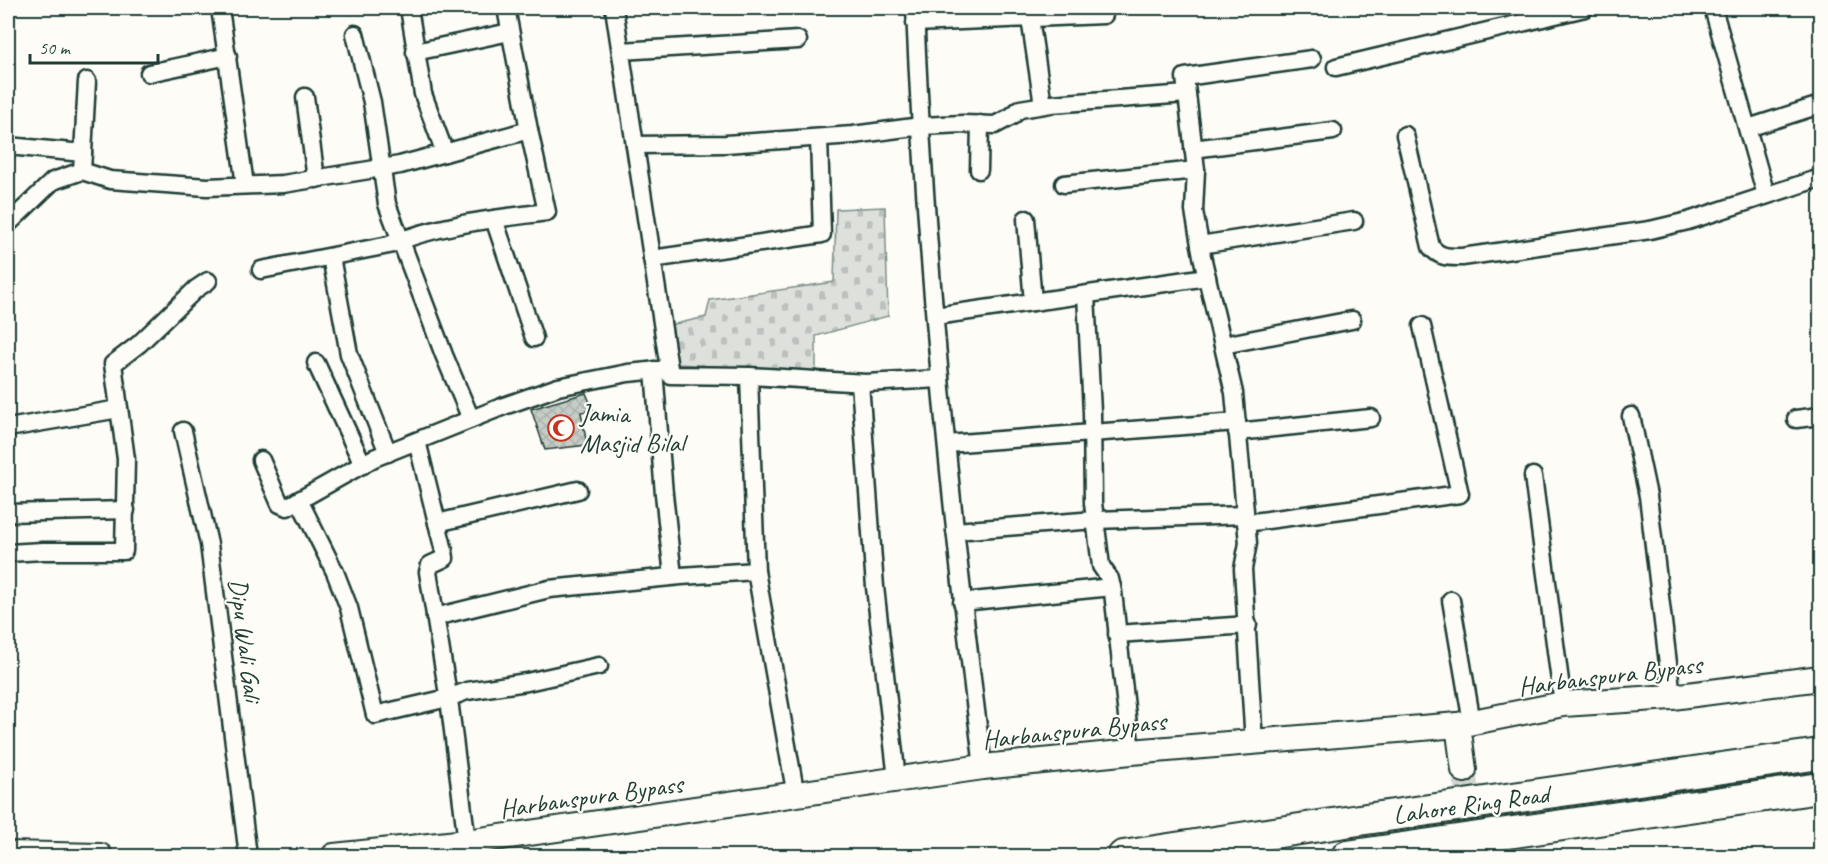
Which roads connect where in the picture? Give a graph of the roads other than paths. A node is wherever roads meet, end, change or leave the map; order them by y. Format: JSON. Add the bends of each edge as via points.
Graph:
{"nodes":[{"id":1,"x":220,"y":8,"type":"edge"},
{"id":2,"x":409,"y":8,"type":"edge"},
{"id":3,"x":506,"y":8,"type":"edge"},
{"id":4,"x":614,"y":8,"type":"edge"},
{"id":5,"x":1103,"y":8,"type":"edge"},
{"id":6,"x":1585,"y":8,"type":"edge"},
{"id":7,"x":1713,"y":8,"type":"edge"},
{"id":8,"x":915,"y":15,"type":"edge"},
{"id":9,"x":1019,"y":15,"type":"edge"},
{"id":10,"x":510,"y":33,"type":"junction"},
{"id":11,"x":355,"y":34,"type":"dead end"},
{"id":12,"x":798,"y":40,"type":"dead end"},
{"id":13,"x":621,"y":51,"type":"junction"},
{"id":14,"x":415,"y":52,"type":"junction"},
{"id":15,"x":228,"y":56,"type":"junction"},
{"id":16,"x":1312,"y":59,"type":"dead end"},
{"id":17,"x":1336,"y":68,"type":"dead end"},
{"id":18,"x":149,"y":73,"type":"dead end"},
{"id":19,"x":87,"y":81,"type":"dead end"},
{"id":20,"x":1187,"y":94,"type":"junction"},
{"id":21,"x":305,"y":97,"type":"dead end"},
{"id":22,"x":1043,"y":105,"type":"junction"},
{"id":23,"x":1821,"y":105,"type":"edge"},
{"id":24,"x":980,"y":124,"type":"junction"},
{"id":25,"x":921,"y":126,"type":"junction"},
{"id":26,"x":1748,"y":128,"type":"junction"},
{"id":27,"x":529,"y":130,"type":"junction"},
{"id":28,"x":1333,"y":131,"type":"dead end"},
{"id":29,"x":1405,"y":135,"type":"dead end"},
{"id":30,"x":819,"y":138,"type":"junction"},
{"id":31,"x":8,"y":146,"type":"edge"},
{"id":32,"x":635,"y":146,"type":"junction"},
{"id":33,"x":1193,"y":149,"type":"junction"},
{"id":34,"x":83,"y":153,"type":"junction"},
{"id":35,"x":446,"y":153,"type":"junction"},
{"id":36,"x":382,"y":168,"type":"junction"},
{"id":37,"x":979,"y":170,"type":"dead end"},
{"id":38,"x":1196,"y":170,"type":"junction"},
{"id":39,"x":82,"y":171,"type":"junction"},
{"id":40,"x":1821,"y":178,"type":"edge"},
{"id":41,"x":316,"y":179,"type":"junction"},
{"id":42,"x":1064,"y":184,"type":"dead end"},
{"id":43,"x":245,"y":185,"type":"junction"},
{"id":44,"x":1766,"y":195,"type":"junction"},
{"id":45,"x":494,"y":219,"type":"junction"},
{"id":46,"x":1026,"y":219,"type":"dead end"},
{"id":47,"x":1354,"y":221,"type":"dead end"},
{"id":48,"x":8,"y":224,"type":"edge"},
{"id":49,"x":401,"y":240,"type":"junction"},
{"id":50,"x":1200,"y":245,"type":"junction"},
{"id":51,"x":331,"y":257,"type":"junction"},
{"id":52,"x":652,"y":259,"type":"junction"},
{"id":53,"x":261,"y":270,"type":"dead end"},
{"id":54,"x":1207,"y":277,"type":"junction"},
{"id":55,"x":208,"y":281,"type":"dead end"},
{"id":56,"x":1086,"y":295,"type":"junction"},
{"id":57,"x":1033,"y":302,"type":"junction"},
{"id":58,"x":935,"y":316,"type":"junction"},
{"id":59,"x":1352,"y":320,"type":"dead end"},
{"id":60,"x":1422,"y":326,"type":"dead end"},
{"id":61,"x":534,"y":338,"type":"dead end"},
{"id":62,"x":1223,"y":345,"type":"junction"},
{"id":63,"x":316,"y":363,"type":"dead end"},
{"id":64,"x":661,"y":369,"type":"junction"},
{"id":65,"x":749,"y":376,"type":"junction"},
{"id":66,"x":940,"y":379,"type":"junction"},
{"id":67,"x":860,"y":383,"type":"junction"},
{"id":68,"x":119,"y":409,"type":"junction"},
{"id":69,"x":1631,"y":416,"type":"dead end"},
{"id":70,"x":1821,"y":416,"type":"edge"},
{"id":71,"x":1371,"y":418,"type":"dead end"},
{"id":72,"x":471,"y":419,"type":"junction"},
{"id":73,"x":1796,"y":419,"type":"dead end"},
{"id":74,"x":1237,"y":427,"type":"junction"},
{"id":75,"x":8,"y":428,"type":"edge"},
{"id":76,"x":183,"y":431,"type":"dead end"},
{"id":77,"x":1092,"y":433,"type":"junction"},
{"id":78,"x":417,"y":441,"type":"junction"},
{"id":79,"x":947,"y":444,"type":"junction"},
{"id":80,"x":388,"y":453,"type":"junction"},
{"id":81,"x":261,"y":460,"type":"dead end"},
{"id":82,"x":363,"y":465,"type":"junction"},
{"id":83,"x":1533,"y":476,"type":"dead end"},
{"id":84,"x":578,"y":490,"type":"dead end"},
{"id":85,"x":299,"y":500,"type":"junction"},
{"id":86,"x":126,"y":510,"type":"junction"},
{"id":87,"x":8,"y":513,"type":"edge"},
{"id":88,"x":1246,"y":519,"type":"junction"},
{"id":89,"x":1095,"y":520,"type":"junction"},
{"id":90,"x":437,"y":523,"type":"junction"},
{"id":91,"x":955,"y":531,"type":"junction"},
{"id":92,"x":8,"y":553,"type":"edge"},
{"id":93,"x":756,"y":571,"type":"junction"},
{"id":94,"x":673,"y":576,"type":"junction"},
{"id":95,"x":1112,"y":587,"type":"junction"},
{"id":96,"x":1451,"y":600,"type":"dead end"},
{"id":97,"x":962,"y":602,"type":"junction"},
{"id":98,"x":435,"y":616,"type":"junction"},
{"id":99,"x":1248,"y":626,"type":"junction"},
{"id":100,"x":1117,"y":634,"type":"junction"},
{"id":101,"x":599,"y":666,"type":"dead end"},
{"id":102,"x":1821,"y":678,"type":"edge"},
{"id":103,"x":1672,"y":697,"type":"junction"},
{"id":104,"x":448,"y":698,"type":"junction"},
{"id":105,"x":1563,"y":704,"type":"junction"},
{"id":106,"x":1465,"y":724,"type":"junction"},
{"id":107,"x":1254,"y":743,"type":"junction"},
{"id":108,"x":1131,"y":752,"type":"junction"},
{"id":109,"x":1821,"y":754,"type":"edge"},
{"id":110,"x":983,"y":767,"type":"junction"},
{"id":111,"x":1464,"y":770,"type":"tunnel mouth"},
{"id":112,"x":897,"y":779,"type":"junction"},
{"id":113,"x":1821,"y":788,"type":"edge"},
{"id":114,"x":796,"y":796,"type":"junction"},
{"id":115,"x":467,"y":842,"type":"junction"},
{"id":116,"x":8,"y":854,"type":"edge"},
{"id":117,"x":100,"y":856,"type":"edge"},
{"id":118,"x":248,"y":856,"type":"edge"},
{"id":119,"x":334,"y":856,"type":"edge"},
{"id":120,"x":1123,"y":856,"type":"edge"},
{"id":121,"x":1347,"y":856,"type":"edge"}],
"edges":[{"from":1,"to":15,"type":"street"},
{"from":2,"to":14,"type":"street"},
{"from":3,"to":10,"type":"street"},
{"from":4,"to":13,"type":"street"},
{"from":5,"to":9,"type":"street","via":[[1104,15]]},
{"from":6,"to":17,"type":"street"},
{"from":7,"to":26,"type":"street"},
{"from":8,"to":9,"type":"street"},
{"from":8,"to":25,"type":"street"},
{"from":9,"to":22,"type":"street"},
{"from":10,"to":14,"type":"street"},
{"from":10,"to":27,"type":"street"},
{"from":11,"to":36,"type":"street","via":[[372,102]]},
{"from":12,"to":13,"type":"street"},
{"from":13,"to":32,"type":"street"},
{"from":14,"to":35,"type":"street","via":[[423,94]]},
{"from":15,"to":18,"type":"street"},
{"from":15,"to":43,"type":"street"},
{"from":16,"to":20,"type":"street","via":[[1185,77]]},
{"from":19,"to":34,"type":"street"},
{"from":20,"to":22,"type":"street"},
{"from":20,"to":33,"type":"street"},
{"from":21,"to":41,"type":"street"},
{"from":22,"to":24,"type":"street","via":[[1020,109],[995,125]]},
{"from":23,"to":26,"type":"street"},
{"from":24,"to":25,"type":"street"},
{"from":24,"to":37,"type":"street"},
{"from":25,"to":30,"type":"street"},
{"from":25,"to":58,"type":"street"},
{"from":26,"to":44,"type":"street"},
{"from":27,"to":35,"type":"street"},
{"from":27,"to":45,"type":"street","via":[[547,212]]},
{"from":28,"to":33,"type":"street"},
{"from":29,"to":44,"type":"street","via":[[1431,247],[1447,257],[1650,230]]},
{"from":30,"to":32,"type":"street"},
{"from":30,"to":52,"type":"street","via":[[822,234]]},
{"from":31,"to":34,"type":"street"},
{"from":32,"to":52,"type":"street"},
{"from":33,"to":38,"type":"street"},
{"from":34,"to":39,"type":"street"},
{"from":35,"to":36,"type":"street"},
{"from":36,"to":41,"type":"street"},
{"from":36,"to":49,"type":"street","via":[[387,204]]},
{"from":38,"to":42,"type":"street"},
{"from":38,"to":50,"type":"street","via":[[1194,211]]},
{"from":39,"to":43,"type":"street","via":[[110,180],[207,187]]},
{"from":39,"to":48,"type":"street","via":[[53,181]]},
{"from":40,"to":44,"type":"street"},
{"from":41,"to":43,"type":"street"},
{"from":45,"to":49,"type":"street"},
{"from":45,"to":61,"type":"street"},
{"from":46,"to":57,"type":"street"},
{"from":47,"to":50,"type":"street"},
{"from":49,"to":51,"type":"street"},
{"from":49,"to":72,"type":"street"},
{"from":50,"to":54,"type":"street"},
{"from":51,"to":53,"type":"street"},
{"from":51,"to":80,"type":"street","via":[[349,354]]},
{"from":52,"to":64,"type":"street"},
{"from":54,"to":56,"type":"street"},
{"from":54,"to":62,"type":"street"},
{"from":55,"to":68,"type":"street","via":[[113,364]]},
{"from":56,"to":57,"type":"street"},
{"from":56,"to":77,"type":"street"},
{"from":57,"to":58,"type":"street"},
{"from":58,"to":66,"type":"street"},
{"from":59,"to":62,"type":"street"},
{"from":60,"to":88,"type":"street","via":[[1460,494]]},
{"from":62,"to":74,"type":"street"},
{"from":63,"to":82,"type":"street"},
{"from":64,"to":65,"type":"street","via":[[670,375]]},
{"from":64,"to":72,"type":"street","via":[[558,387]]},
{"from":64,"to":94,"type":"street","via":[[664,494]]},
{"from":65,"to":67,"type":"street"},
{"from":65,"to":93,"type":"street"},
{"from":66,"to":67,"type":"street"},
{"from":66,"to":79,"type":"street"},
{"from":67,"to":112,"type":"street","via":[[875,587]]},
{"from":68,"to":75,"type":"street"},
{"from":68,"to":86,"type":"street","via":[[126,459]]},
{"from":69,"to":103,"type":"street","via":[[1648,496]]},
{"from":70,"to":73,"type":"street"},
{"from":71,"to":74,"type":"street"},
{"from":72,"to":78,"type":"street"},
{"from":74,"to":77,"type":"street"},
{"from":74,"to":88,"type":"street"},
{"from":76,"to":118,"type":"street","name":"Dipu Wali Gali","via":[[208,544]]},
{"from":77,"to":79,"type":"street"},
{"from":77,"to":89,"type":"street"},
{"from":78,"to":80,"type":"street"},
{"from":78,"to":90,"type":"street"},
{"from":79,"to":91,"type":"street"},
{"from":80,"to":82,"type":"street"},
{"from":81,"to":85,"type":"street","via":[[280,504],[287,507]]},
{"from":82,"to":85,"type":"street"},
{"from":83,"to":105,"type":"street"},
{"from":84,"to":90,"type":"street"},
{"from":85,"to":104,"type":"street","via":[[349,608],[375,715]]},
{"from":86,"to":87,"type":"street"},
{"from":86,"to":92,"type":"street","via":[[124,551]]},
{"from":88,"to":89,"type":"street"},
{"from":88,"to":99,"type":"street","via":[[1248,543],[1243,569]]},
{"from":89,"to":91,"type":"street"},
{"from":89,"to":95,"type":"street","via":[[1101,566]]},
{"from":90,"to":98,"type":"street","via":[[444,558],[430,565],[428,572]]},
{"from":91,"to":97,"type":"street"},
{"from":93,"to":94,"type":"street"},
{"from":93,"to":114,"type":"street"},
{"from":94,"to":98,"type":"street","via":[[549,589]]},
{"from":95,"to":97,"type":"street"},
{"from":95,"to":100,"type":"street"},
{"from":96,"to":106,"type":"street"},
{"from":97,"to":110,"type":"street"},
{"from":98,"to":104,"type":"street"},
{"from":99,"to":100,"type":"street"},
{"from":99,"to":107,"type":"street"},
{"from":100,"to":108,"type":"street"},
{"from":101,"to":104,"type":"street"},
{"from":102,"to":103,"type":"street","name":"Harbanspura Bypass"},
{"from":103,"to":105,"type":"street","name":"Harbanspura Bypass"},
{"from":104,"to":115,"type":"street"},
{"from":105,"to":106,"type":"street","name":"Harbanspura Bypass"},
{"from":106,"to":107,"type":"street","name":"Harbanspura Bypass"},
{"from":106,"to":111,"type":"street"},
{"from":107,"to":108,"type":"street","name":"Harbanspura Bypass"},
{"from":108,"to":110,"type":"street","name":"Harbanspura Bypass"},
{"from":109,"to":120,"type":"highway","name":"Lahore Ring Road"},
{"from":110,"to":112,"type":"street","name":"Harbanspura Bypass"},
{"from":112,"to":114,"type":"street","name":"Harbanspura Bypass"},
{"from":113,"to":121,"type":"highway","name":"Lahore Ring Road"},
{"from":114,"to":115,"type":"street","name":"Harbanspura Bypass"},
{"from":115,"to":119,"type":"street","name":"Harbanspura Bypass"},
{"from":116,"to":117,"type":"street"}]}
